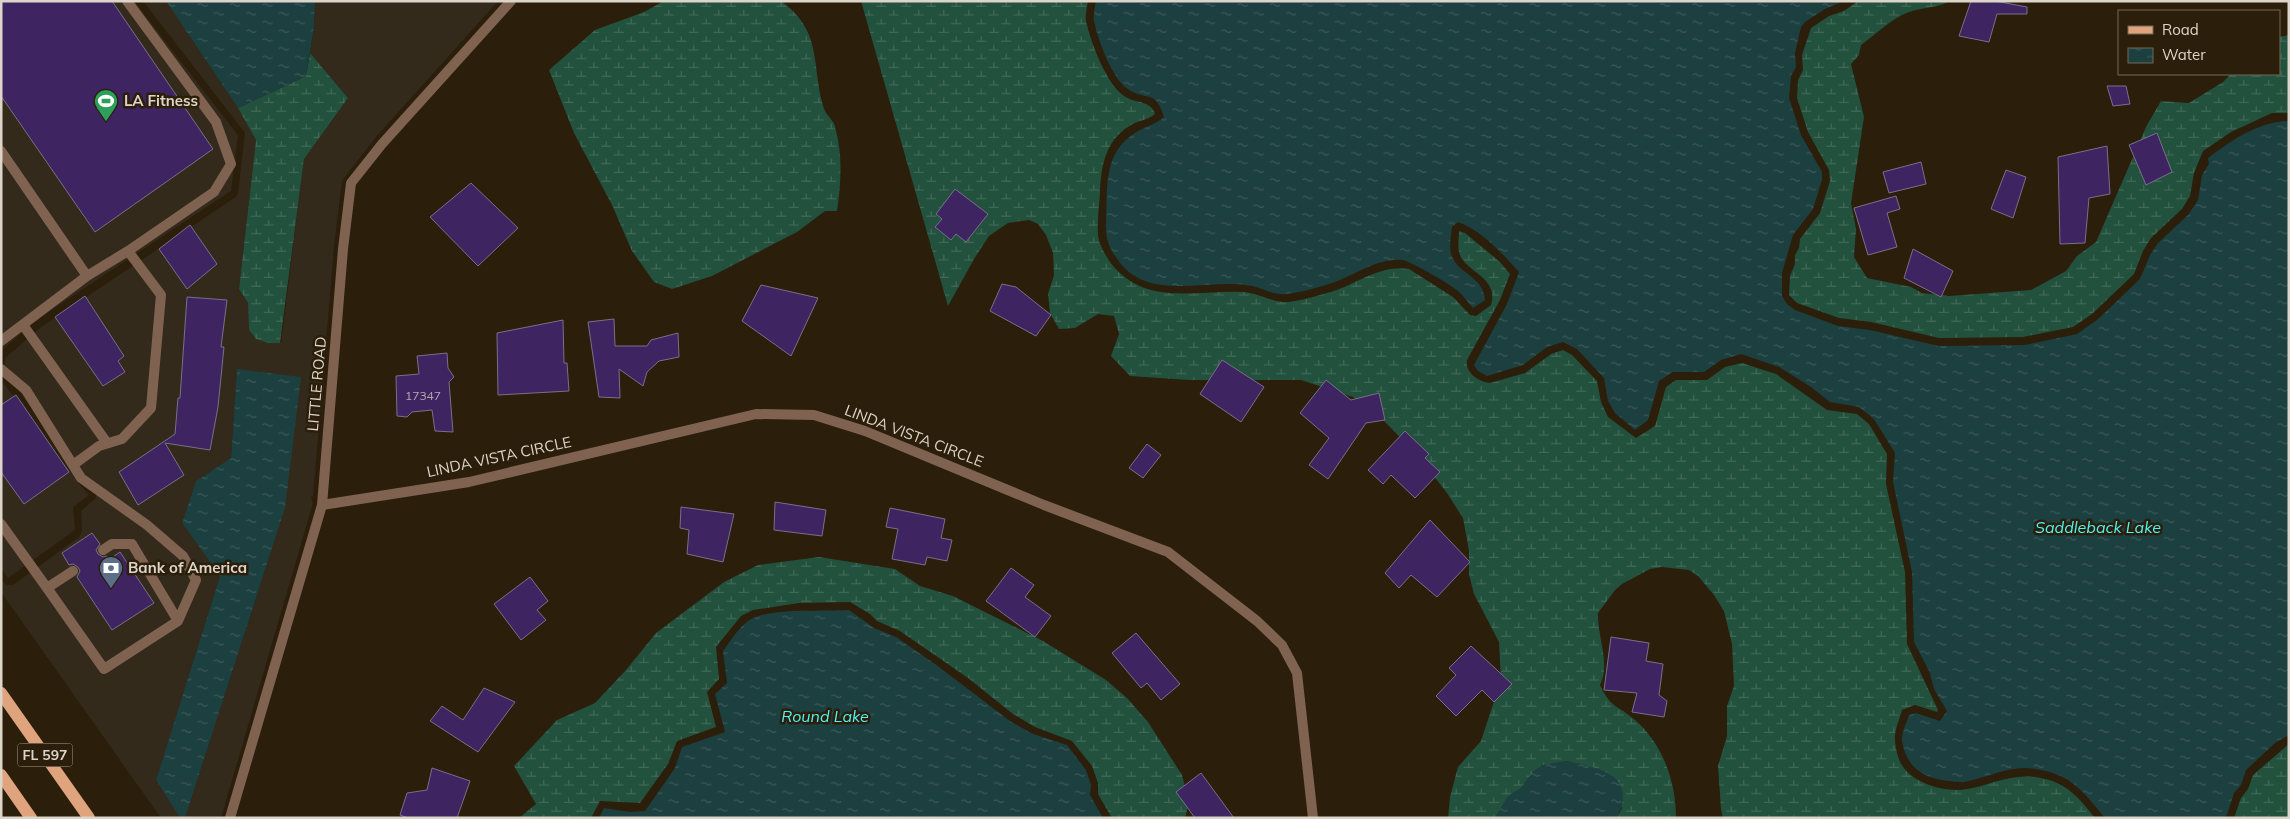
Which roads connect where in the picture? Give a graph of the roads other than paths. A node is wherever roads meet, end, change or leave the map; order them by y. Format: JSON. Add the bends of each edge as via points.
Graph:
{"nodes":[{"id":1,"x":127,"y":1,"type":"edge"},
{"id":2,"x":511,"y":1,"type":"edge"},
{"id":3,"x":1,"y":151,"type":"edge"},
{"id":4,"x":128,"y":251,"type":"junction"},
{"id":5,"x":87,"y":276,"type":"junction"},
{"id":6,"x":23,"y":325,"type":"junction"},
{"id":7,"x":1,"y":341,"type":"edge"},
{"id":8,"x":1,"y":369,"type":"edge"},
{"id":9,"x":108,"y":444,"type":"junction"},
{"id":10,"x":73,"y":465,"type":"junction"},
{"id":11,"x":322,"y":505,"type":"junction"},
{"id":12,"x":1,"y":524,"type":"edge"},
{"id":13,"x":103,"y":550,"type":"dead end"},
{"id":14,"x":73,"y":571,"type":"dead end"},
{"id":15,"x":47,"y":588,"type":"junction"},
{"id":16,"x":178,"y":621,"type":"junction"},
{"id":17,"x":1,"y":693,"type":"edge"},
{"id":18,"x":1,"y":775,"type":"edge"},
{"id":19,"x":31,"y":818,"type":"edge"},
{"id":20,"x":89,"y":818,"type":"edge"},
{"id":21,"x":230,"y":818,"type":"edge"},
{"id":22,"x":1313,"y":818,"type":"edge"}],
"edges":[{"from":1,"to":4,"type":"street","via":[[216,122],[231,164],[214,192]]},
{"from":2,"to":11,"type":"street","name":"LITTLE ROAD","via":[[382,144],[351,184]]},
{"from":3,"to":5,"type":"street"},
{"from":4,"to":5,"type":"street"},
{"from":4,"to":9,"type":"street","via":[[161,294],[151,408],[122,439]]},
{"from":5,"to":6,"type":"street"},
{"from":6,"to":7,"type":"street"},
{"from":6,"to":9,"type":"street"},
{"from":8,"to":10,"type":"street","via":[[26,390]]},
{"from":9,"to":10,"type":"street","via":[[99,446]]},
{"from":10,"to":16,"type":"street","via":[[81,478],[147,525],[183,556],[196,580]]},
{"from":11,"to":21,"type":"street","name":"LITTLE ROAD"},
{"from":11,"to":22,"type":"street","name":"LINDA VISTA CIRCLE","via":[[468,482],[756,414],[814,415],[865,431],[1168,552],[1257,621],[1282,645],[1297,673]]},
{"from":12,"to":15,"type":"street"},
{"from":13,"to":16,"type":"street","via":[[112,544],[132,544]]},
{"from":14,"to":15,"type":"street"},
{"from":15,"to":16,"type":"street","via":[[104,669]]},
{"from":17,"to":20,"type":"main road","number":"FL 597"},
{"from":18,"to":19,"type":"main road","number":"FL 597"}]}
